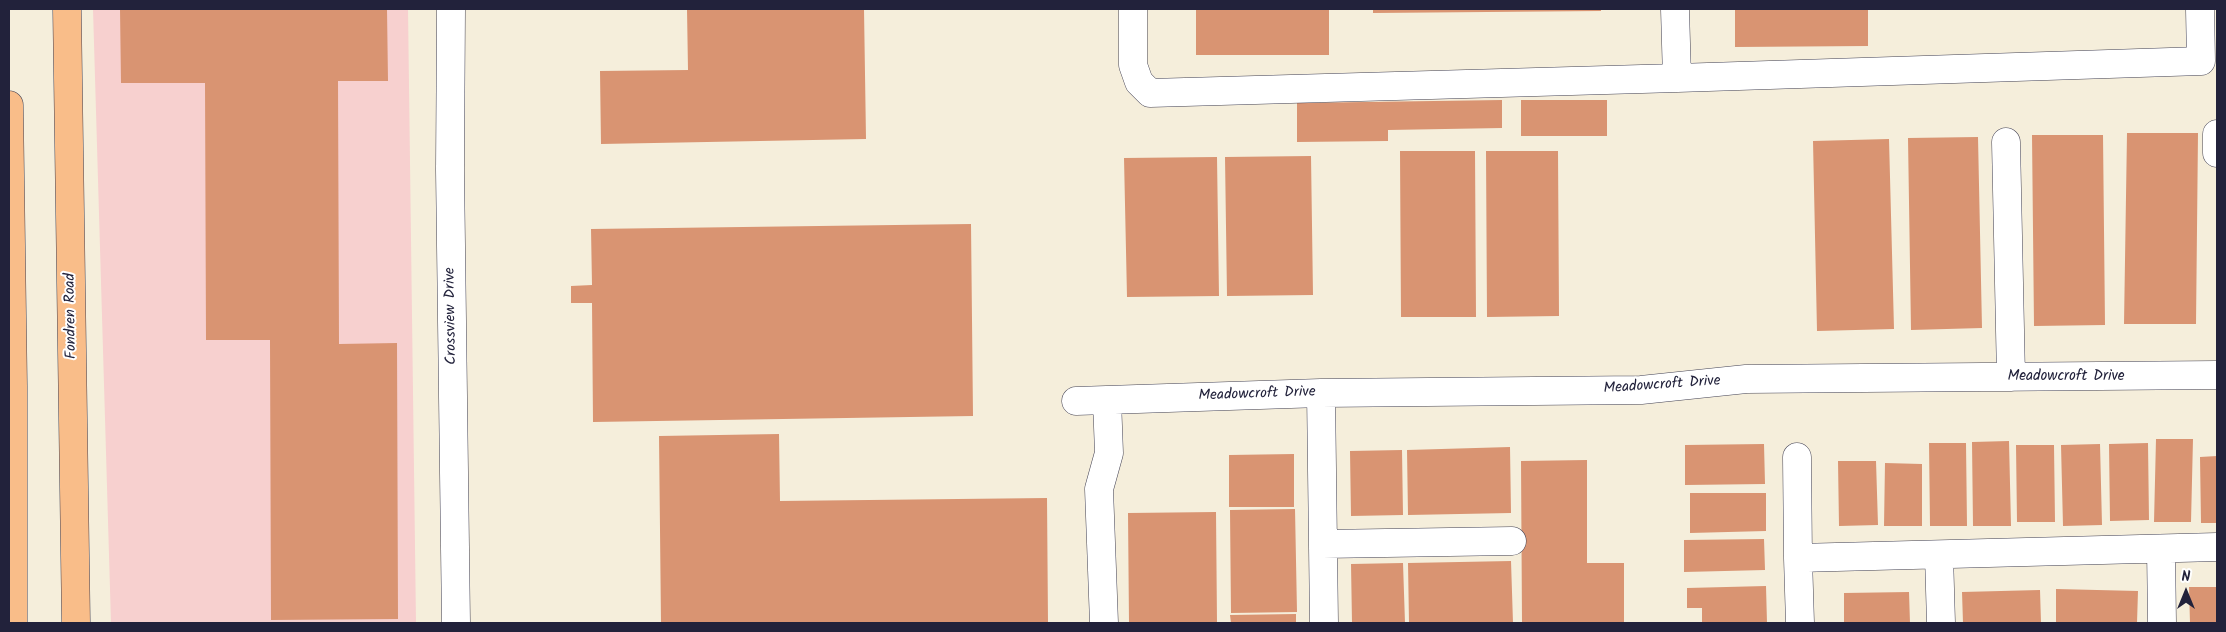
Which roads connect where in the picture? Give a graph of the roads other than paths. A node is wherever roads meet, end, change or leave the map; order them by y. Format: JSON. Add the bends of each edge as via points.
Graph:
{"nodes":[{"id":1,"x":67,"y":9,"type":"edge"},
{"id":2,"x":451,"y":9,"type":"edge"},
{"id":3,"x":1133,"y":9,"type":"edge"},
{"id":4,"x":1674,"y":9,"type":"edge"},
{"id":5,"x":2200,"y":9,"type":"edge"},
{"id":6,"x":2209,"y":61,"type":"edge"},
{"id":7,"x":1677,"y":78,"type":"junction"},
{"id":8,"x":9,"y":104,"type":"edge"},
{"id":9,"x":2217,"y":134,"type":"edge"},
{"id":10,"x":2006,"y":142,"type":"dead end"},
{"id":11,"x":2217,"y":153,"type":"edge"},
{"id":12,"x":10,"y":213,"type":"edge"},
{"id":13,"x":2217,"y":375,"type":"edge"},
{"id":14,"x":2011,"y":377,"type":"junction"},
{"id":15,"x":1321,"y":393,"type":"junction"},
{"id":16,"x":1107,"y":400,"type":"junction"},
{"id":17,"x":1076,"y":401,"type":"dead end"},
{"id":18,"x":1796,"y":457,"type":"dead end"},
{"id":19,"x":1512,"y":541,"type":"dead end"},
{"id":20,"x":1323,"y":544,"type":"junction"},
{"id":21,"x":2217,"y":547,"type":"edge"},
{"id":22,"x":2161,"y":549,"type":"junction"},
{"id":23,"x":1939,"y":555,"type":"junction"},
{"id":24,"x":1798,"y":558,"type":"junction"},
{"id":25,"x":13,"y":623,"type":"edge"},
{"id":26,"x":76,"y":623,"type":"edge"},
{"id":27,"x":456,"y":623,"type":"edge"},
{"id":28,"x":1104,"y":623,"type":"edge"},
{"id":29,"x":1324,"y":623,"type":"edge"},
{"id":30,"x":1800,"y":623,"type":"edge"},
{"id":31,"x":1941,"y":623,"type":"edge"},
{"id":32,"x":2162,"y":623,"type":"edge"}],
"edges":[{"from":1,"to":26,"type":"main road","name":"Fondren Road"},
{"from":2,"to":27,"type":"street","name":"Crossview Drive"},
{"from":3,"to":7,"type":"street","via":[[1133,65],[1139,82],[1150,93]]},
{"from":4,"to":7,"type":"street"},
{"from":5,"to":6,"type":"street"},
{"from":6,"to":7,"type":"street"},
{"from":8,"to":12,"type":"main road"},
{"from":9,"to":11,"type":"street"},
{"from":10,"to":14,"type":"street"},
{"from":12,"to":25,"type":"main road"},
{"from":13,"to":14,"type":"street","name":"Meadowcroft Drive"},
{"from":14,"to":15,"type":"street","name":"Meadowcroft Drive","via":[[1746,379],[1641,390]]},
{"from":15,"to":16,"type":"street","name":"Meadowcroft Drive"},
{"from":15,"to":20,"type":"street"},
{"from":16,"to":17,"type":"street","name":"Meadowcroft Drive"},
{"from":16,"to":28,"type":"street","via":[[1109,453],[1099,489]]},
{"from":18,"to":24,"type":"street"},
{"from":19,"to":20,"type":"street"},
{"from":20,"to":29,"type":"street"},
{"from":21,"to":22,"type":"street"},
{"from":22,"to":23,"type":"street"},
{"from":22,"to":32,"type":"street"},
{"from":23,"to":24,"type":"street"},
{"from":23,"to":31,"type":"street"},
{"from":24,"to":30,"type":"street"}]}
